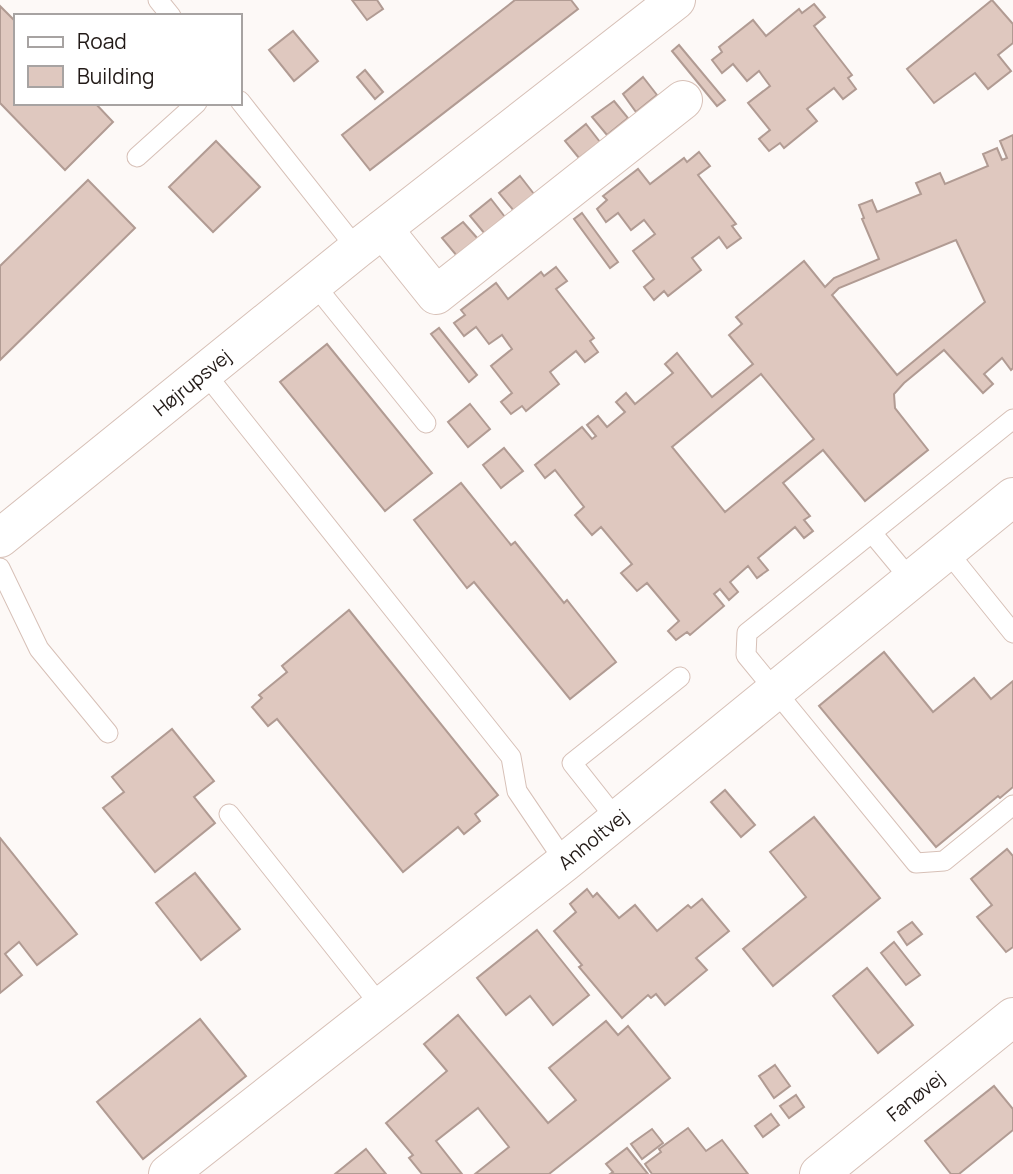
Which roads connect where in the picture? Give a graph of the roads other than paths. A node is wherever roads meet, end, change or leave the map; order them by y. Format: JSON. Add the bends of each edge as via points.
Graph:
{"nodes":[{"id":1,"x":158,"y":0,"type":"edge"},
{"id":2,"x":676,"y":0,"type":"edge"},
{"id":3,"x":169,"y":14,"type":"edge"},
{"id":4,"x":683,"y":100,"type":"dead end"},
{"id":5,"x":242,"y":103,"type":"edge"},
{"id":6,"x":195,"y":105,"type":"edge"},
{"id":7,"x":137,"y":158,"type":"dead end"},
{"id":8,"x":370,"y":239,"type":"junction"},
{"id":9,"x":314,"y":284,"type":"junction"},
{"id":10,"x":205,"y":373,"type":"junction"},
{"id":11,"x":1013,"y":419,"type":"edge"},
{"id":12,"x":426,"y":423,"type":"dead end"},
{"id":13,"x":1013,"y":497,"type":"edge"},
{"id":14,"x":872,"y":533,"type":"junction"},
{"id":15,"x":0,"y":538,"type":"edge"},
{"id":16,"x":947,"y":551,"type":"junction"},
{"id":17,"x":0,"y":568,"type":"edge"},
{"id":18,"x":911,"y":580,"type":"junction"},
{"id":19,"x":1013,"y":633,"type":"edge"},
{"id":20,"x":680,"y":677,"type":"dead end"},
{"id":21,"x":774,"y":692,"type":"junction"},
{"id":22,"x":108,"y":733,"type":"dead end"},
{"id":23,"x":1013,"y":805,"type":"edge"},
{"id":24,"x":229,"y":814,"type":"dead end"},
{"id":25,"x":617,"y":820,"type":"junction"},
{"id":26,"x":565,"y":862,"type":"junction"},
{"id":27,"x":381,"y":1006,"type":"junction"},
{"id":28,"x":1013,"y":1017,"type":"edge"},
{"id":29,"x":168,"y":1174,"type":"edge"},
{"id":30,"x":819,"y":1174,"type":"edge"}],
"edges":[{"from":1,"to":3,"type":"lane"},
{"from":2,"to":8,"type":"street","name":"Højrupsvej"},
{"from":4,"to":8,"type":"street","via":[[436,295]]},
{"from":5,"to":8,"type":"lane"},
{"from":6,"to":7,"type":"lane"},
{"from":8,"to":9,"type":"street","name":"Højrupsvej"},
{"from":9,"to":10,"type":"street","name":"Højrupsvej"},
{"from":9,"to":12,"type":"lane"},
{"from":10,"to":15,"type":"street","name":"Højrupsvej"},
{"from":10,"to":26,"type":"lane","via":[[511,758],[517,791]]},
{"from":11,"to":14,"type":"lane"},
{"from":13,"to":16,"type":"street","name":"Anholtvej"},
{"from":14,"to":18,"type":"lane"},
{"from":14,"to":21,"type":"lane","via":[[747,633],[746,655]]},
{"from":16,"to":18,"type":"street","name":"Anholtvej"},
{"from":16,"to":19,"type":"lane"},
{"from":17,"to":22,"type":"lane","via":[[39,649]]},
{"from":18,"to":21,"type":"street","name":"Anholtvej"},
{"from":20,"to":25,"type":"lane","via":[[572,763]]},
{"from":21,"to":23,"type":"lane","via":[[916,863],[944,861]]},
{"from":21,"to":25,"type":"street","name":"Anholtvej"},
{"from":24,"to":27,"type":"lane"},
{"from":25,"to":26,"type":"street","name":"Anholtvej"},
{"from":26,"to":27,"type":"street","name":"Anholtvej"},
{"from":27,"to":29,"type":"street","name":"Anholtvej"},
{"from":28,"to":30,"type":"street","name":"Fanøvej"}]}
